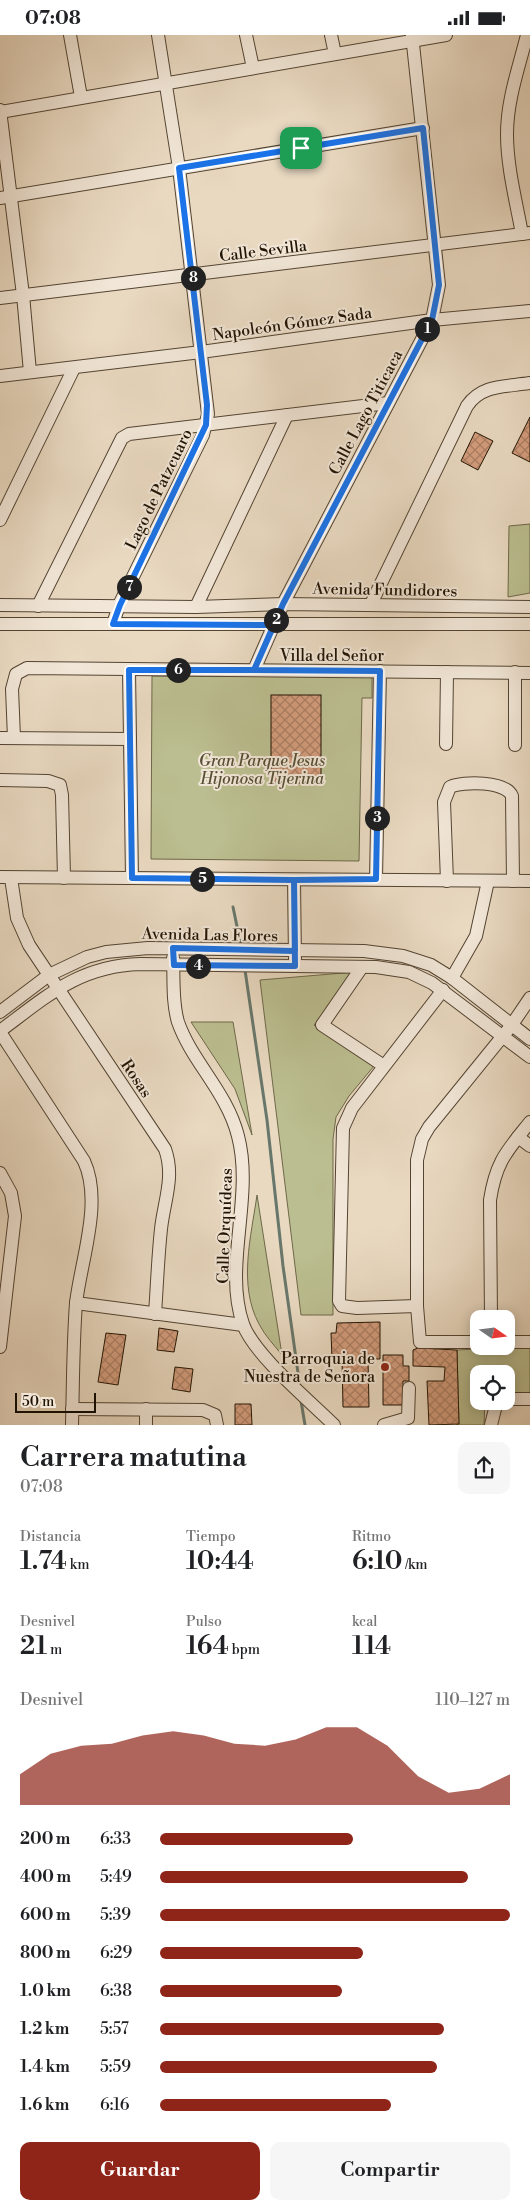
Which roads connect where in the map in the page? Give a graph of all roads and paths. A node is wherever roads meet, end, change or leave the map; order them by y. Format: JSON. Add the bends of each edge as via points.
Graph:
{"nodes":[{"id":1,"x":70,"y":35,"type":"edge"},
{"id":2,"x":158,"y":35,"type":"edge"},
{"id":3,"x":246,"y":35,"type":"edge"},
{"id":4,"x":331,"y":35,"type":"edge"},
{"id":5,"x":446,"y":35,"type":"edge"},
{"id":6,"x":528,"y":35,"type":"edge"},
{"id":7,"x":413,"y":38,"type":"edge"},
{"id":8,"x":335,"y":54,"type":"junction"},
{"id":9,"x":252,"y":68,"type":"junction"},
{"id":10,"x":166,"y":83,"type":"junction"},
{"id":11,"x":81,"y":97,"type":"junction"},
{"id":12,"x":0,"y":111,"type":"edge"},
{"id":13,"x":423,"y":128,"type":"junction"},
{"id":14,"x":179,"y":168,"type":"junction"},
{"id":15,"x":5,"y":197,"type":"edge"},
{"id":16,"x":526,"y":233,"type":"edge"},
{"id":17,"x":434,"y":245,"type":"junction"},
{"id":18,"x":192,"y":275,"type":"junction"},
{"id":19,"x":23,"y":295,"type":"junction"},
{"id":20,"x":0,"y":298,"type":"edge"},
{"id":21,"x":530,"y":311,"type":"edge"},
{"id":22,"x":432,"y":320,"type":"junction"},
{"id":23,"x":201,"y":352,"type":"junction"},
{"id":24,"x":74,"y":368,"type":"junction"},
{"id":25,"x":30,"y":372,"type":"junction"},
{"id":26,"x":0,"y":376,"type":"edge"},
{"id":27,"x":530,"y":383,"type":"edge"},
{"id":28,"x":388,"y":403,"type":"junction"},
{"id":29,"x":287,"y":415,"type":"junction"},
{"id":30,"x":206,"y":425,"type":"junction"},
{"id":31,"x":0,"y":520,"type":"edge"},
{"id":32,"x":283,"y":604,"type":"junction"},
{"id":33,"x":371,"y":604,"type":"junction"},
{"id":34,"x":0,"y":605,"type":"edge"},
{"id":35,"x":120,"y":605,"type":"junction"},
{"id":36,"x":38,"y":606,"type":"junction"},
{"id":37,"x":196,"y":607,"type":"junction"},
{"id":38,"x":530,"y":607,"type":"edge"},
{"id":39,"x":0,"y":623,"type":"edge"},
{"id":40,"x":113,"y":624,"type":"junction"},
{"id":41,"x":530,"y":624,"type":"edge"},
{"id":42,"x":274,"y":625,"type":"junction"},
{"id":43,"x":129,"y":670,"type":"junction"},
{"id":44,"x":254,"y":670,"type":"junction"},
{"id":45,"x":380,"y":671,"type":"junction"},
{"id":46,"x":447,"y":672,"type":"junction"},
{"id":47,"x":515,"y":672,"type":"junction"},
{"id":48,"x":530,"y":673,"type":"edge"},
{"id":49,"x":0,"y":738,"type":"edge"},
{"id":50,"x":14,"y":738,"type":"junction"},
{"id":51,"x":130,"y":739,"type":"junction"},
{"id":52,"x":446,"y":744,"type":"dead end"},
{"id":53,"x":516,"y":745,"type":"dead end"},
{"id":54,"x":0,"y":780,"type":"edge"},
{"id":55,"x":5,"y":877,"type":"edge"},
{"id":56,"x":64,"y":878,"type":"junction"},
{"id":57,"x":132,"y":878,"type":"junction"},
{"id":58,"x":376,"y":879,"type":"junction"},
{"id":59,"x":294,"y":880,"type":"junction"},
{"id":60,"x":447,"y":881,"type":"junction"},
{"id":61,"x":488,"y":881,"type":"junction"},
{"id":62,"x":513,"y":881,"type":"junction"},
{"id":63,"x":530,"y":881,"type":"edge"},
{"id":64,"x":173,"y":948,"type":"junction"},
{"id":65,"x":295,"y":951,"type":"junction"},
{"id":66,"x":174,"y":965,"type":"junction"},
{"id":67,"x":295,"y":966,"type":"junction"},
{"id":68,"x":362,"y":967,"type":"junction"},
{"id":69,"x":49,"y":975,"type":"junction"},
{"id":70,"x":452,"y":978,"type":"junction"},
{"id":71,"x":57,"y":989,"type":"junction"},
{"id":72,"x":444,"y":990,"type":"junction"},
{"id":73,"x":530,"y":998,"type":"edge"},
{"id":74,"x":0,"y":1012,"type":"edge"},
{"id":75,"x":0,"y":1031,"type":"edge"},
{"id":76,"x":507,"y":1031,"type":"junction"},
{"id":77,"x":530,"y":1039,"type":"edge"},
{"id":78,"x":530,"y":1057,"type":"edge"},
{"id":79,"x":384,"y":1066,"type":"junction"},
{"id":80,"x":530,"y":1122,"type":"edge"},
{"id":81,"x":518,"y":1137,"type":"junction"},
{"id":82,"x":530,"y":1146,"type":"edge"},
{"id":83,"x":0,"y":1173,"type":"edge"},
{"id":84,"x":76,"y":1303,"type":"junction"},
{"id":85,"x":417,"y":1306,"type":"junction"},
{"id":86,"x":491,"y":1310,"type":"edge"},
{"id":87,"x":155,"y":1314,"type":"junction"},
{"id":88,"x":243,"y":1325,"type":"junction"},
{"id":89,"x":470,"y":1342,"type":"edge"},
{"id":90,"x":515,"y":1342,"type":"edge"},
{"id":91,"x":530,"y":1342,"type":"edge"},
{"id":92,"x":0,"y":1347,"type":"edge"},
{"id":93,"x":410,"y":1388,"type":"dead end"},
{"id":94,"x":515,"y":1399,"type":"edge"},
{"id":95,"x":530,"y":1399,"type":"edge"},
{"id":96,"x":72,"y":1409,"type":"junction"},
{"id":97,"x":146,"y":1409,"type":"junction"},
{"id":98,"x":495,"y":1410,"type":"edge"},
{"id":99,"x":216,"y":1420,"type":"edge"},
{"id":100,"x":72,"y":1425,"type":"edge"},
{"id":101,"x":146,"y":1425,"type":"edge"},
{"id":102,"x":334,"y":1425,"type":"edge"},
{"id":103,"x":384,"y":1425,"type":"edge"},
{"id":104,"x":491,"y":1425,"type":"edge"}],
"edges":[{"from":1,"to":11,"type":"street"},
{"from":2,"to":10,"type":"street","name":"Lago de Patzcuaro"},
{"from":3,"to":9,"type":"street"},
{"from":4,"to":8,"type":"street"},
{"from":5,"to":7,"type":"street"},
{"from":6,"to":16,"type":"street","via":[[510,101],[507,133],[510,168]]},
{"from":7,"to":8,"type":"street"},
{"from":7,"to":13,"type":"street","name":"Calle Lago Titicaca"},
{"from":8,"to":9,"type":"street"},
{"from":9,"to":10,"type":"street"},
{"from":10,"to":11,"type":"street"},
{"from":10,"to":14,"type":"street","name":"Lago de Patzcuaro"},
{"from":11,"to":12,"type":"street"},
{"from":12,"to":15,"type":"street"},
{"from":13,"to":14,"type":"street"},
{"from":13,"to":17,"type":"street","name":"Calle Lago Titicaca"},
{"from":14,"to":15,"type":"street"},
{"from":14,"to":18,"type":"street","name":"Lago de Patzcuaro"},
{"from":15,"to":19,"type":"street"},
{"from":16,"to":17,"type":"street","name":"Calle Sevilla"},
{"from":17,"to":18,"type":"street","name":"Calle Sevilla"},
{"from":17,"to":22,"type":"street","name":"Calle Lago Titicaca","via":[[439,285]]},
{"from":18,"to":19,"type":"street","name":"Calle Sevilla"},
{"from":18,"to":23,"type":"street","name":"Lago de Patzcuaro"},
{"from":19,"to":20,"type":"street","name":"Calle Sevilla"},
{"from":19,"to":25,"type":"street"},
{"from":21,"to":22,"type":"street","name":"Napoleón Gómez Sada"},
{"from":22,"to":23,"type":"street","name":"Napoleón Gómez Sada"},
{"from":22,"to":28,"type":"street","name":"Calle Lago Titicaca"},
{"from":23,"to":24,"type":"street","name":"Napoleón Gómez Sada"},
{"from":23,"to":30,"type":"street","name":"Lago de Patzcuaro"},
{"from":24,"to":25,"type":"street","name":"Napoleón Gómez Sada"},
{"from":24,"to":31,"type":"street"},
{"from":25,"to":26,"type":"street","name":"Napoleón Gómez Sada"},
{"from":27,"to":33,"type":"street","via":[[487,390],[474,396]]},
{"from":28,"to":29,"type":"street"},
{"from":28,"to":32,"type":"street","name":"Calle Lago Titicaca"},
{"from":29,"to":30,"type":"street"},
{"from":29,"to":37,"type":"street"},
{"from":30,"to":35,"type":"street","name":"Lago de Patzcuaro"},
{"from":30,"to":36,"type":"street","via":[[122,437]]},
{"from":32,"to":33,"type":"street","name":"Avenida Fundidores"},
{"from":32,"to":37,"type":"street","name":"Avenida Fundidores"},
{"from":32,"to":42,"type":"street","name":"Calle Lago Titicaca"},
{"from":33,"to":38,"type":"street","name":"Avenida Fundidores"},
{"from":34,"to":36,"type":"street","name":"Avenida Fundidores"},
{"from":35,"to":36,"type":"street","name":"Avenida Fundidores"},
{"from":35,"to":37,"type":"street","name":"Avenida Fundidores"},
{"from":35,"to":40,"type":"street","name":"Lago de Patzcuaro"},
{"from":39,"to":40,"type":"street"},
{"from":40,"to":42,"type":"street"},
{"from":41,"to":42,"type":"street"},
{"from":42,"to":44,"type":"street","name":"Calle Lago Titicaca"},
{"from":43,"to":44,"type":"street","name":"Villa del Señor"},
{"from":43,"to":50,"type":"street","name":"Villa del Señor","via":[[33,668],[16,674],[12,689]]},
{"from":43,"to":51,"type":"street"},
{"from":44,"to":45,"type":"street","name":"Villa del Señor"},
{"from":45,"to":46,"type":"street","name":"Villa del Señor"},
{"from":45,"to":58,"type":"street"},
{"from":46,"to":47,"type":"street","name":"Villa del Señor"},
{"from":46,"to":52,"type":"street"},
{"from":47,"to":48,"type":"street","name":"Villa del Señor"},
{"from":47,"to":53,"type":"street"},
{"from":49,"to":50,"type":"street"},
{"from":50,"to":51,"type":"street"},
{"from":51,"to":57,"type":"street"},
{"from":54,"to":56,"type":"street","via":[[57,783],[61,788]]},
{"from":55,"to":56,"type":"street"},
{"from":55,"to":69,"type":"street","name":"Rosas","via":[[22,931]]},
{"from":56,"to":57,"type":"street"},
{"from":57,"to":59,"type":"street"},
{"from":58,"to":59,"type":"street"},
{"from":58,"to":60,"type":"street"},
{"from":59,"to":65,"type":"street"},
{"from":60,"to":61,"type":"street"},
{"from":60,"to":62,"type":"street","via":[[444,802],[450,787],[459,784],[496,785],[507,789],[512,796]]},
{"from":61,"to":62,"type":"street"},
{"from":61,"to":70,"type":"street","via":[[476,936]]},
{"from":62,"to":63,"type":"street"},
{"from":64,"to":65,"type":"street","name":"Avenida Las Flores"},
{"from":64,"to":66,"type":"street","name":"Calle Orquídeas"},
{"from":64,"to":69,"type":"street","name":"Avenida Las Flores","via":[[106,952]]},
{"from":65,"to":67,"type":"street"},
{"from":65,"to":70,"type":"street","name":"Avenida Las Flores","via":[[386,953],[418,960]]},
{"from":66,"to":67,"type":"street","name":"Avenida Las Flores"},
{"from":66,"to":71,"type":"street","name":"Avenida Las Flores","via":[[111,967]]},
{"from":66,"to":88,"type":"street","name":"Calle Orquídeas","via":[[178,1020],[184,1037],[222,1097],[238,1135],[244,1183],[237,1267]]},
{"from":67,"to":68,"type":"street","name":"Avenida Las Flores"},
{"from":68,"to":72,"type":"street","name":"Avenida Las Flores","via":[[389,967],[408,972]]},
{"from":68,"to":79,"type":"street","via":[[322,1025]]},
{"from":69,"to":71,"type":"street","name":"Rosas"},
{"from":69,"to":74,"type":"street","name":"Avenida Las Flores"},
{"from":70,"to":76,"type":"street","name":"Avenida Las Flores"},
{"from":71,"to":75,"type":"street","name":"Avenida Las Flores"},
{"from":71,"to":87,"type":"street","name":"Rosas","via":[[168,1159],[170,1176],[161,1227]]},
{"from":72,"to":76,"type":"street","name":"Avenida Las Flores"},
{"from":72,"to":79,"type":"street"},
{"from":73,"to":76,"type":"street"},
{"from":75,"to":84,"type":"street","via":[[88,1169],[92,1194]]},
{"from":76,"to":77,"type":"street","name":"Avenida Las Flores"},
{"from":76,"to":78,"type":"street","name":"Avenida Las Flores"},
{"from":76,"to":85,"type":"street","via":[[422,1139],[417,1177]]},
{"from":79,"to":85,"type":"street","via":[[352,1108],[343,1128],[338,1292],[342,1305],[357,1308]]},
{"from":80,"to":81,"type":"street"},
{"from":81,"to":82,"type":"street"},
{"from":81,"to":86,"type":"street","via":[[496,1169],[490,1200]]},
{"from":83,"to":92,"type":"street","via":[[11,1193],[15,1216]]},
{"from":84,"to":87,"type":"street"},
{"from":84,"to":96,"type":"street"},
{"from":85,"to":89,"type":"street","via":[[420,1342]]},
{"from":87,"to":88,"type":"street"},
{"from":88,"to":102,"type":"street","name":"Calle Orquídeas","via":[[258,1349]]},
{"from":90,"to":91,"type":"street"},
{"from":93,"to":103,"type":"street","via":[[408,1418]]},
{"from":94,"to":95,"type":"street"},
{"from":96,"to":97,"type":"street"},
{"from":96,"to":100,"type":"street"},
{"from":97,"to":99,"type":"street","via":[[203,1410]]},
{"from":97,"to":101,"type":"street"},
{"from":98,"to":104,"type":"street"}]}
